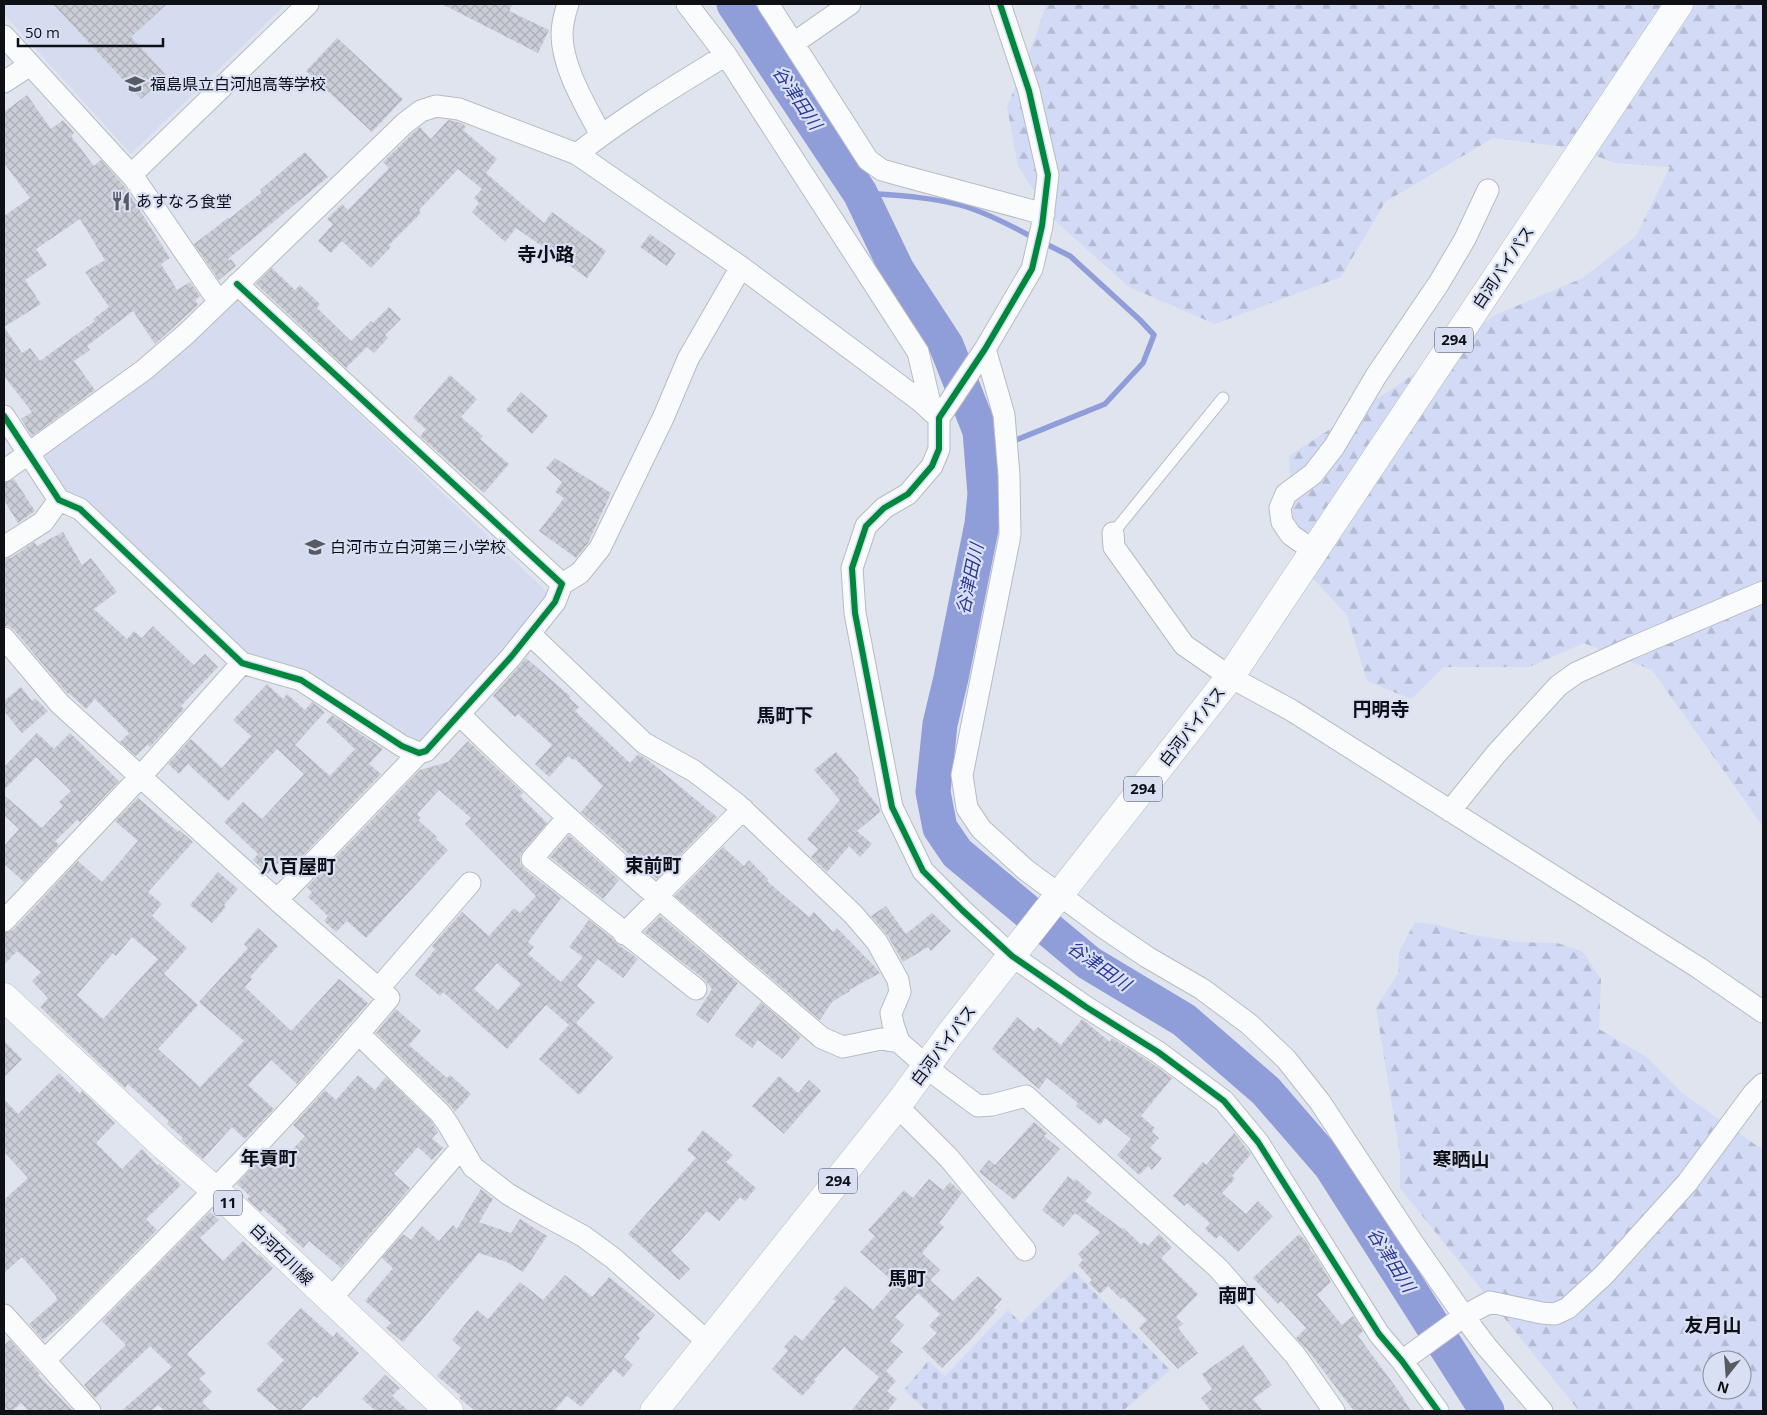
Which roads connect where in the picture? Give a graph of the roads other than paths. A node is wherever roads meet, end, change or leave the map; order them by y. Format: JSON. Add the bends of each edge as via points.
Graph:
{"nodes":[{"id":1,"x":308,"y":4,"type":"edge"},
{"id":2,"x":687,"y":4,"type":"edge"},
{"id":3,"x":768,"y":4,"type":"edge"},
{"id":4,"x":850,"y":4,"type":"edge"},
{"id":5,"x":1000,"y":4,"type":"edge"},
{"id":6,"x":1679,"y":4,"type":"edge"},
{"id":7,"x":561,"y":6,"type":"edge"},
{"id":8,"x":4,"y":36,"type":"edge"},
{"id":9,"x":794,"y":43,"type":"junction"},
{"id":10,"x":726,"y":55,"type":"junction"},
{"id":11,"x":30,"y":65,"type":"junction"},
{"id":12,"x":4,"y":82,"type":"edge"},
{"id":13,"x":600,"y":135,"type":"junction"},
{"id":14,"x":577,"y":154,"type":"junction"},
{"id":15,"x":131,"y":175,"type":"junction"},
{"id":16,"x":1488,"y":190,"type":"dead end"},
{"id":17,"x":1043,"y":220,"type":"junction"},
{"id":18,"x":741,"y":267,"type":"junction"},
{"id":19,"x":237,"y":284,"type":"junction"},
{"id":20,"x":219,"y":302,"type":"junction"},
{"id":21,"x":985,"y":349,"type":"junction"},
{"id":22,"x":1224,"y":398,"type":"dead end"},
{"id":23,"x":935,"y":415,"type":"junction"},
{"id":24,"x":4,"y":416,"type":"edge"},
{"id":25,"x":28,"y":454,"type":"junction"},
{"id":26,"x":4,"y":471,"type":"edge"},
{"id":27,"x":59,"y":500,"type":"junction"},
{"id":28,"x":1113,"y":533,"type":"joint"},
{"id":29,"x":4,"y":547,"type":"edge"},
{"id":30,"x":1314,"y":551,"type":"junction"},
{"id":31,"x":562,"y":584,"type":"junction"},
{"id":32,"x":1763,"y":592,"type":"edge"},
{"id":33,"x":530,"y":634,"type":"junction"},
{"id":34,"x":4,"y":638,"type":"edge"},
{"id":35,"x":242,"y":663,"type":"junction"},
{"id":36,"x":1230,"y":677,"type":"junction"},
{"id":37,"x":460,"y":715,"type":"junction"},
{"id":38,"x":418,"y":753,"type":"junction"},
{"id":39,"x":141,"y":776,"type":"junction"},
{"id":40,"x":743,"y":809,"type":"junction"},
{"id":41,"x":1450,"y":811,"type":"junction"},
{"id":42,"x":568,"y":817,"type":"junction"},
{"id":43,"x":470,"y":883,"type":"dead end"},
{"id":44,"x":658,"y":898,"type":"junction"},
{"id":45,"x":1058,"y":898,"type":"junction"},
{"id":46,"x":277,"y":900,"type":"junction"},
{"id":47,"x":4,"y":920,"type":"edge"},
{"id":48,"x":624,"y":934,"type":"junction"},
{"id":49,"x":1015,"y":952,"type":"junction"},
{"id":50,"x":379,"y":988,"type":"junction"},
{"id":51,"x":696,"y":989,"type":"dead end"},
{"id":52,"x":4,"y":998,"type":"edge"},
{"id":53,"x":1763,"y":1012,"type":"edge"},
{"id":54,"x":359,"y":1034,"type":"junction"},
{"id":55,"x":899,"y":1042,"type":"junction"},
{"id":56,"x":926,"y":1066,"type":"junction"},
{"id":57,"x":1763,"y":1084,"type":"edge"},
{"id":58,"x":897,"y":1106,"type":"junction"},
{"id":59,"x":461,"y":1148,"type":"junction"},
{"id":60,"x":215,"y":1190,"type":"junction"},
{"id":61,"x":1026,"y":1250,"type":"dead end"},
{"id":62,"x":330,"y":1300,"type":"junction"},
{"id":63,"x":4,"y":1315,"type":"edge"},
{"id":64,"x":1460,"y":1320,"type":"junction"},
{"id":65,"x":708,"y":1343,"type":"junction"},
{"id":66,"x":45,"y":1360,"type":"junction"},
{"id":67,"x":1402,"y":1361,"type":"junction"},
{"id":68,"x":90,"y":1411,"type":"edge"},
{"id":69,"x":449,"y":1411,"type":"edge"},
{"id":70,"x":654,"y":1411,"type":"edge"},
{"id":71,"x":1334,"y":1411,"type":"edge"},
{"id":72,"x":1438,"y":1411,"type":"edge"},
{"id":73,"x":1542,"y":1411,"type":"edge"}],
"edges":[{"from":1,"to":15,"type":"street"},
{"from":2,"to":10,"type":"street"},
{"from":3,"to":9,"type":"street"},
{"from":4,"to":9,"type":"street"},
{"from":5,"to":17,"type":"street","via":[[1028,90],[1048,175]]},
{"from":6,"to":30,"type":"main road","name":"白河バイパス","number":"294"},
{"from":7,"to":13,"type":"street","via":[[566,63]]},
{"from":8,"to":11,"type":"street"},
{"from":9,"to":17,"type":"street","via":[[868,160],[882,170]]},
{"from":10,"to":13,"type":"street"},
{"from":10,"to":23,"type":"street","via":[[918,352]]},
{"from":11,"to":12,"type":"street"},
{"from":11,"to":15,"type":"street"},
{"from":13,"to":14,"type":"street"},
{"from":14,"to":18,"type":"street"},
{"from":14,"to":19,"type":"street","via":[[459,109],[436,106],[420,111]]},
{"from":15,"to":20,"type":"street"},
{"from":16,"to":30,"type":"street","via":[[1439,283],[1376,376],[1334,447],[1313,474],[1286,494],[1280,508],[1282,522],[1291,535]]},
{"from":17,"to":21,"type":"street","via":[[1032,269]]},
{"from":18,"to":23,"type":"street","via":[[876,366]]},
{"from":18,"to":31,"type":"street","via":[[688,359],[600,548],[580,573]]},
{"from":19,"to":20,"type":"street"},
{"from":19,"to":31,"type":"street"},
{"from":20,"to":25,"type":"street","via":[[144,370]]},
{"from":21,"to":23,"type":"street"},
{"from":21,"to":45,"type":"street","via":[[1004,415],[1010,535],[962,775],[967,808],[981,829]]},
{"from":22,"to":28,"type":"lane"},
{"from":23,"to":49,"type":"street","via":[[939,448],[932,466],[908,494],[884,508],[866,526],[852,568],[855,613],[892,808],[924,871],[962,910]]},
{"from":24,"to":25,"type":"street"},
{"from":25,"to":26,"type":"street"},
{"from":25,"to":27,"type":"street"},
{"from":27,"to":29,"type":"street","via":[[44,522]]},
{"from":27,"to":35,"type":"street","via":[[80,509]]},
{"from":28,"to":36,"type":"street","via":[[1114,547],[1184,645]]},
{"from":30,"to":36,"type":"main road","name":"白河バイパス","number":"294"},
{"from":31,"to":33,"type":"street","via":[[555,602]]},
{"from":32,"to":41,"type":"street","via":[[1576,673],[1536,708]]},
{"from":33,"to":37,"type":"street"},
{"from":33,"to":40,"type":"street","via":[[644,743],[694,771]]},
{"from":34,"to":39,"type":"street","via":[[60,704]]},
{"from":35,"to":38,"type":"street","via":[[301,680],[402,746]]},
{"from":35,"to":39,"type":"street"},
{"from":36,"to":41,"type":"street","via":[[1291,710]]},
{"from":36,"to":45,"type":"main road","name":"白河バイパス","number":"294"},
{"from":37,"to":38,"type":"street","via":[[426,751]]},
{"from":37,"to":42,"type":"street"},
{"from":38,"to":46,"type":"street"},
{"from":39,"to":46,"type":"street"},
{"from":39,"to":47,"type":"street"},
{"from":40,"to":44,"type":"street"},
{"from":40,"to":55,"type":"street","via":[[853,914],[877,942],[898,980],[900,992],[891,1013]]},
{"from":41,"to":53,"type":"street"},
{"from":42,"to":44,"type":"street"},
{"from":42,"to":48,"type":"street","via":[[532,859]]},
{"from":43,"to":50,"type":"street"},
{"from":44,"to":48,"type":"street"},
{"from":44,"to":55,"type":"street","via":[[822,1038],[843,1046],[881,1039]]},
{"from":45,"to":49,"type":"main road","name":"白河バイパス","number":"294"},
{"from":45,"to":64,"type":"street","via":[[1202,989],[1249,1024],[1286,1059],[1320,1102]]},
{"from":46,"to":50,"type":"street"},
{"from":48,"to":51,"type":"street"},
{"from":49,"to":56,"type":"main road","name":"白河バイパス","number":"294"},
{"from":49,"to":67,"type":"street","via":[[1086,1007],[1158,1052],[1224,1101],[1258,1142],[1379,1334]]},
{"from":50,"to":54,"type":"street","via":[[390,998]]},
{"from":52,"to":60,"type":"main road","name":"白河石川線","number":"11"},
{"from":54,"to":59,"type":"street","via":[[440,1113]]},
{"from":54,"to":60,"type":"street"},
{"from":55,"to":56,"type":"street"},
{"from":56,"to":58,"type":"main road","name":"白河バイパス","number":"294"},
{"from":56,"to":71,"type":"street","via":[[978,1106],[992,1106],[1026,1096],[1218,1268],[1295,1355]]},
{"from":57,"to":64,"type":"street","via":[[1687,1183],[1604,1275],[1568,1308],[1555,1314],[1490,1302]]},
{"from":58,"to":61,"type":"street","via":[[949,1158]]},
{"from":58,"to":65,"type":"main road","name":"白河バイパス","number":"294"},
{"from":59,"to":62,"type":"street"},
{"from":59,"to":65,"type":"street","via":[[473,1167],[508,1194],[583,1236],[613,1258]]},
{"from":60,"to":62,"type":"main road","name":"白河石川線","number":"11"},
{"from":60,"to":66,"type":"street"},
{"from":62,"to":69,"type":"main road","name":"白河石川線","number":"11"},
{"from":63,"to":66,"type":"street"},
{"from":64,"to":67,"type":"street"},
{"from":64,"to":73,"type":"street"},
{"from":65,"to":70,"type":"main road","name":"白河バイパス","number":"294"},
{"from":66,"to":68,"type":"street"},
{"from":67,"to":72,"type":"street"}]}
